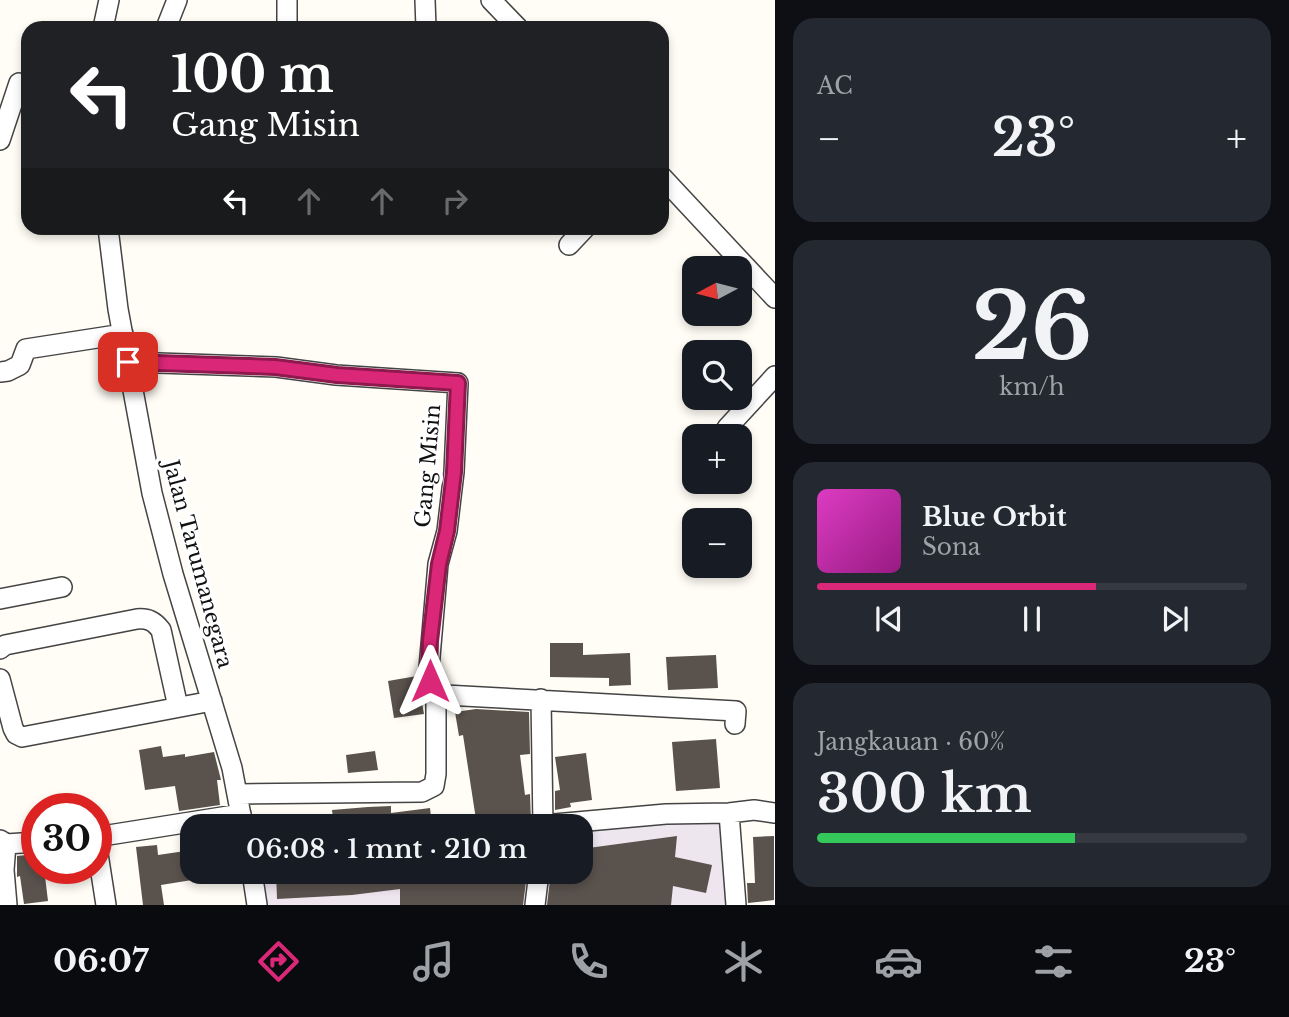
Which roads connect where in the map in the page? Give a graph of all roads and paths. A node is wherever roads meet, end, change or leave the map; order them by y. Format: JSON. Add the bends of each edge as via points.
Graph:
{"nodes":[{"id":1,"x":109,"y":0,"type":"edge"},
{"id":2,"x":177,"y":0,"type":"edge"},
{"id":3,"x":287,"y":0,"type":"edge"},
{"id":4,"x":425,"y":0,"type":"edge"},
{"id":5,"x":491,"y":0,"type":"edge"},
{"id":6,"x":104,"y":21,"type":"edge"},
{"id":7,"x":169,"y":21,"type":"edge"},
{"id":8,"x":287,"y":21,"type":"edge"},
{"id":9,"x":426,"y":21,"type":"edge"},
{"id":10,"x":512,"y":21,"type":"edge"},
{"id":11,"x":16,"y":82,"type":"edge"},
{"id":12,"x":0,"y":140,"type":"edge"},
{"id":13,"x":669,"y":185,"type":"edge"},
{"id":14,"x":109,"y":235,"type":"edge"},
{"id":15,"x":578,"y":235,"type":"edge"},
{"id":16,"x":569,"y":245,"type":"dead end"},
{"id":17,"x":775,"y":299,"type":"edge"},
{"id":18,"x":123,"y":334,"type":"junction"},
{"id":19,"x":128,"y":362,"type":"junction"},
{"id":20,"x":0,"y":372,"type":"edge"},
{"id":21,"x":775,"y":376,"type":"edge"},
{"id":22,"x":731,"y":424,"type":"edge"},
{"id":23,"x":62,"y":587,"type":"dead end"},
{"id":24,"x":0,"y":599,"type":"edge"},
{"id":25,"x":0,"y":649,"type":"edge"},
{"id":26,"x":0,"y":679,"type":"edge"},
{"id":27,"x":436,"y":690,"type":"junction"},
{"id":28,"x":541,"y":699,"type":"junction"},
{"id":29,"x":212,"y":701,"type":"junction"},
{"id":30,"x":178,"y":707,"type":"junction"},
{"id":31,"x":735,"y":724,"type":"dead end"},
{"id":32,"x":238,"y":794,"type":"junction"},
{"id":33,"x":729,"y":813,"type":"junction"},
{"id":34,"x":775,"y":813,"type":"edge"},
{"id":35,"x":241,"y":814,"type":"edge"},
{"id":36,"x":543,"y":814,"type":"edge"},
{"id":37,"x":593,"y":821,"type":"edge"},
{"id":38,"x":180,"y":828,"type":"edge"},
{"id":39,"x":112,"y":837,"type":"edge"},
{"id":40,"x":3,"y":842,"type":"edge"},
{"id":41,"x":21,"y":842,"type":"edge"},
{"id":42,"x":103,"y":884,"type":"edge"},
{"id":43,"x":254,"y":884,"type":"edge"},
{"id":44,"x":538,"y":884,"type":"edge"},
{"id":45,"x":7,"y":905,"type":"edge"},
{"id":46,"x":106,"y":905,"type":"edge"},
{"id":47,"x":257,"y":905,"type":"edge"},
{"id":48,"x":535,"y":905,"type":"edge"},
{"id":49,"x":736,"y":905,"type":"edge"}],
"edges":[{"from":1,"to":6,"type":"street"},
{"from":2,"to":7,"type":"street"},
{"from":3,"to":8,"type":"street"},
{"from":4,"to":9,"type":"street"},
{"from":5,"to":10,"type":"street"},
{"from":11,"to":12,"type":"street"},
{"from":13,"to":17,"type":"street"},
{"from":14,"to":18,"type":"street","name":"Jalan Tarumanegara"},
{"from":15,"to":16,"type":"street"},
{"from":18,"to":19,"type":"street","name":"Jalan Tarumanegara"},
{"from":18,"to":20,"type":"street","via":[[26,349],[20,365]]},
{"from":19,"to":27,"type":"street","name":"Gang Misin","via":[[275,367],[458,383],[454,472],[430,641],[430,681]]},
{"from":19,"to":29,"type":"street","name":"Jalan Tarumanegara","via":[[161,531]]},
{"from":21,"to":22,"type":"street"},
{"from":23,"to":24,"type":"street"},
{"from":25,"to":30,"type":"street","via":[[146,618],[161,630]]},
{"from":26,"to":30,"type":"street","via":[[13,729],[22,737]]},
{"from":27,"to":28,"type":"street","via":[[445,695]]},
{"from":27,"to":32,"type":"street","via":[[434,786],[422,792]]},
{"from":28,"to":31,"type":"street","via":[[736,711]]},
{"from":28,"to":36,"type":"street"},
{"from":29,"to":30,"type":"street"},
{"from":29,"to":32,"type":"street","name":"Jalan Tarumanegara"},
{"from":32,"to":35,"type":"street","name":"Jalan Tarumanegara"},
{"from":33,"to":34,"type":"street"},
{"from":33,"to":37,"type":"street"},
{"from":33,"to":49,"type":"street"},
{"from":38,"to":39,"type":"street"},
{"from":40,"to":41,"type":"street"},
{"from":40,"to":45,"type":"street"},
{"from":42,"to":46,"type":"street"},
{"from":43,"to":47,"type":"street"},
{"from":44,"to":48,"type":"street"}]}
